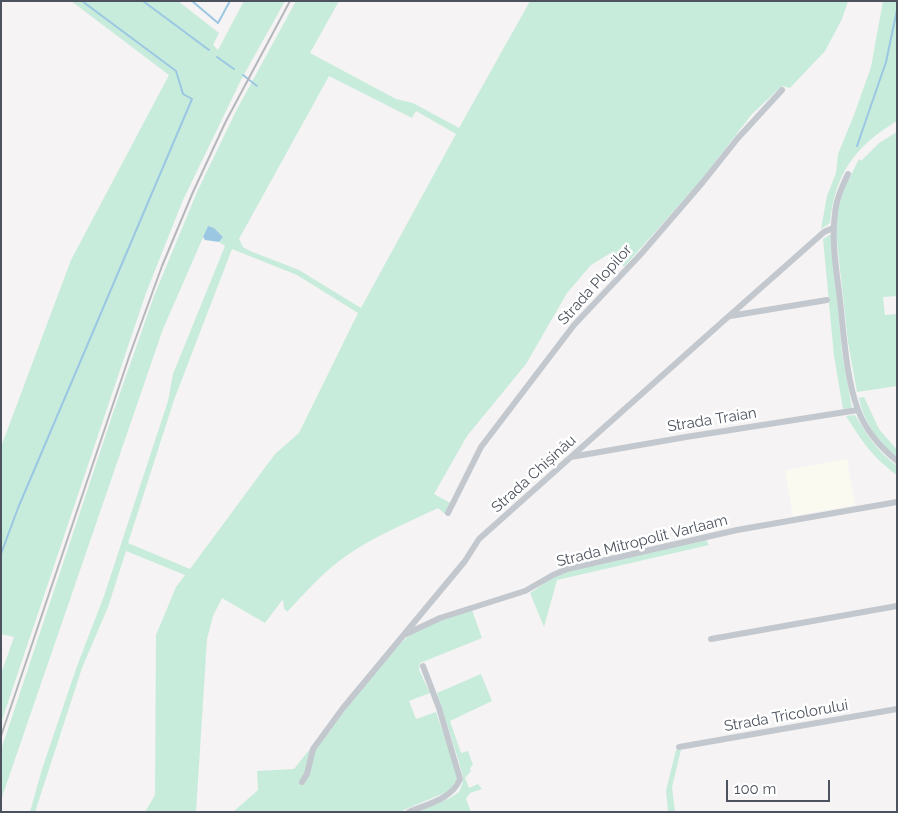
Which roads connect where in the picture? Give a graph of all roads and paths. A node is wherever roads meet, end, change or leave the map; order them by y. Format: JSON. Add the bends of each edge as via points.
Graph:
{"nodes":[{"id":1,"x":782,"y":90,"type":"dead end"},
{"id":2,"x":848,"y":174,"type":"dead end"},
{"id":3,"x":833,"y":228,"type":"junction"},
{"id":4,"x":827,"y":300,"type":"dead end"},
{"id":5,"x":728,"y":316,"type":"junction"},
{"id":6,"x":858,"y":410,"type":"junction"},
{"id":7,"x":570,"y":457,"type":"junction"},
{"id":8,"x":897,"y":461,"type":"edge"},
{"id":9,"x":897,"y":502,"type":"edge"},
{"id":10,"x":448,"y":513,"type":"dead end"},
{"id":11,"x":897,"y":606,"type":"edge"},
{"id":12,"x":404,"y":636,"type":"junction"},
{"id":13,"x":712,"y":639,"type":"dead end"},
{"id":14,"x":422,"y":666,"type":"dead end"},
{"id":15,"x":897,"y":709,"type":"edge"},
{"id":16,"x":679,"y":747,"type":"dead end"},
{"id":17,"x":302,"y":782,"type":"dead end"},
{"id":18,"x":409,"y":812,"type":"edge"}],
"edges":[{"from":1,"to":10,"type":"street","name":"Strada Plopilor","via":[[641,254],[574,325],[481,447]]},
{"from":2,"to":3,"type":"street","via":[[838,197]]},
{"from":3,"to":5,"type":"street","name":"Strada Chișinău","via":[[824,232]]},
{"from":3,"to":6,"type":"street","via":[[847,357]]},
{"from":4,"to":5,"type":"street"},
{"from":5,"to":7,"type":"street","name":"Strada Chișinău"},
{"from":6,"to":7,"type":"street","name":"Strada Traian"},
{"from":6,"to":8,"type":"street","via":[[873,438]]},
{"from":7,"to":12,"type":"street","name":"Strada Chișinău","via":[[478,539],[465,561]]},
{"from":9,"to":12,"type":"street","name":"Strada Mitropolit Varlaam","via":[[737,530],[567,569],[508,598],[440,618]]},
{"from":11,"to":13,"type":"street"},
{"from":12,"to":17,"type":"street","name":"Strada Chișinău","via":[[370,673],[313,749]]},
{"from":14,"to":18,"type":"street","via":[[440,708],[460,779],[449,794]]},
{"from":15,"to":16,"type":"street","name":"Strada Tricolorului"}]}
